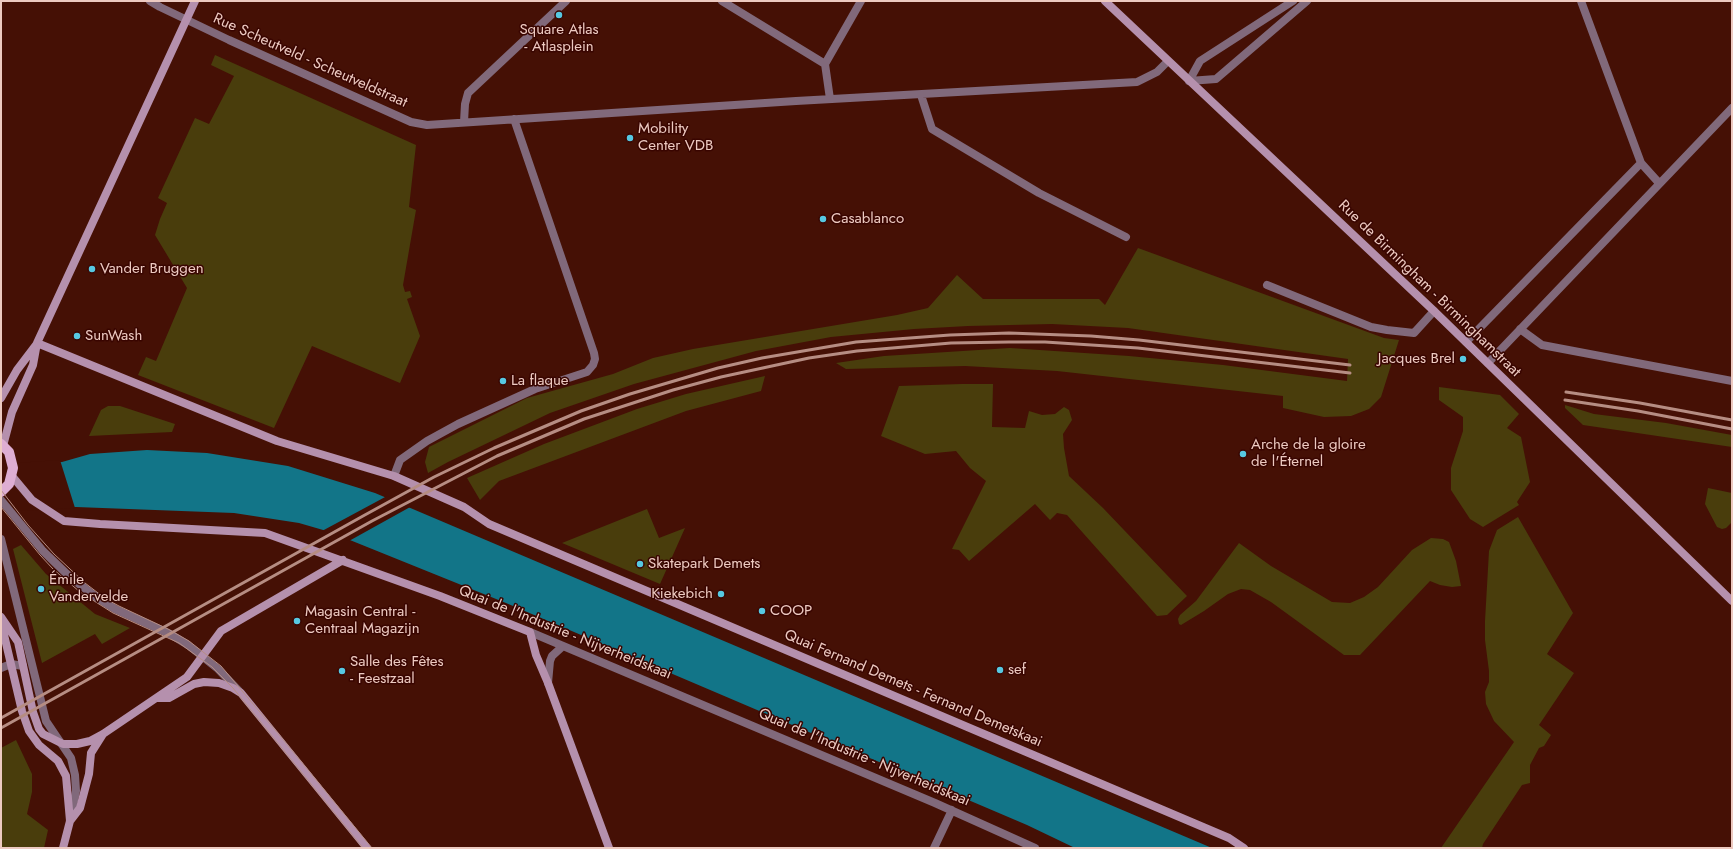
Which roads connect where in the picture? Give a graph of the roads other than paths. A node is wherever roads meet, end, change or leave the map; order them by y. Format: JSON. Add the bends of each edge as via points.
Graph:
{"nodes":[{"id":1,"x":150,"y":1,"type":"edge"},
{"id":2,"x":195,"y":1,"type":"edge"},
{"id":3,"x":566,"y":1,"type":"edge"},
{"id":4,"x":722,"y":1,"type":"edge"},
{"id":5,"x":861,"y":1,"type":"edge"},
{"id":6,"x":1105,"y":1,"type":"edge"},
{"id":7,"x":1293,"y":1,"type":"edge"},
{"id":8,"x":1307,"y":1,"type":"edge"},
{"id":9,"x":1581,"y":1,"type":"edge"},
{"id":10,"x":186,"y":20,"type":"junction"},
{"id":11,"x":1168,"y":60,"type":"junction"},
{"id":12,"x":825,"y":64,"type":"junction"},
{"id":13,"x":1189,"y":81,"type":"junction"},
{"id":14,"x":921,"y":95,"type":"junction"},
{"id":15,"x":830,"y":99,"type":"junction"},
{"id":16,"x":1732,"y":108,"type":"edge"},
{"id":17,"x":514,"y":119,"type":"junction"},
{"id":18,"x":464,"y":122,"type":"junction"},
{"id":19,"x":1641,"y":163,"type":"junction"},
{"id":20,"x":1659,"y":183,"type":"junction"},
{"id":21,"x":1126,"y":236,"type":"dead end"},
{"id":22,"x":1267,"y":285,"type":"dead end"},
{"id":23,"x":1434,"y":311,"type":"junction"},
{"id":24,"x":1520,"y":329,"type":"junction"},
{"id":25,"x":1466,"y":342,"type":"junction"},
{"id":26,"x":37,"y":343,"type":"junction"},
{"id":27,"x":1488,"y":363,"type":"junction"},
{"id":28,"x":1732,"y":381,"type":"edge"},
{"id":29,"x":1,"y":398,"type":"edge"},
{"id":30,"x":2,"y":445,"type":"edge"},
{"id":31,"x":12,"y":476,"type":"junction"},
{"id":32,"x":394,"y":476,"type":"junction"},
{"id":33,"x":1,"y":492,"type":"edge"},
{"id":34,"x":1,"y":500,"type":"edge"},
{"id":35,"x":1,"y":539,"type":"edge"},
{"id":36,"x":343,"y":560,"type":"junction"},
{"id":37,"x":1732,"y":601,"type":"edge"},
{"id":38,"x":1,"y":617,"type":"edge"},
{"id":39,"x":1,"y":622,"type":"edge"},
{"id":40,"x":530,"y":632,"type":"junction"},
{"id":41,"x":563,"y":646,"type":"junction"},
{"id":42,"x":203,"y":656,"type":"junction"},
{"id":43,"x":11,"y":664,"type":"junction"},
{"id":44,"x":23,"y":666,"type":"junction"},
{"id":45,"x":1,"y":668,"type":"edge"},
{"id":46,"x":548,"y":683,"type":"junction"},
{"id":47,"x":241,"y":693,"type":"junction"},
{"id":48,"x":158,"y":698,"type":"junction"},
{"id":49,"x":103,"y":734,"type":"junction"},
{"id":50,"x":63,"y":744,"type":"junction"},
{"id":51,"x":952,"y":810,"type":"junction"},
{"id":52,"x":70,"y":821,"type":"junction"},
{"id":53,"x":63,"y":848,"type":"edge"},
{"id":54,"x":367,"y":848,"type":"edge"},
{"id":55,"x":609,"y":848,"type":"edge"},
{"id":56,"x":934,"y":848,"type":"edge"},
{"id":57,"x":1035,"y":848,"type":"edge"},
{"id":58,"x":1244,"y":848,"type":"edge"}],
"edges":[{"from":1,"to":10,"type":"street","name":"Rue Scheutveld - Scheutveldstraat"},
{"from":2,"to":10,"type":"street"},
{"from":3,"to":18,"type":"street","via":[[468,93]]},
{"from":4,"to":12,"type":"street"},
{"from":5,"to":12,"type":"street"},
{"from":6,"to":11,"type":"street","name":"Rue de Birmingham - Birminghamstraat"},
{"from":7,"to":13,"type":"street","via":[[1200,62]]},
{"from":8,"to":13,"type":"street","via":[[1216,79]]},
{"from":9,"to":19,"type":"street"},
{"from":10,"to":18,"type":"street","name":"Rue Scheutveld - Scheutveldstraat","via":[[411,122],[427,125]]},
{"from":10,"to":26,"type":"street"},
{"from":11,"to":13,"type":"street","name":"Rue de Birmingham - Birminghamstraat"},
{"from":11,"to":14,"type":"street","name":"Rue Scheutveld - Scheutveldstraat","via":[[1157,72],[1137,82]]},
{"from":12,"to":15,"type":"street"},
{"from":13,"to":23,"type":"street","name":"Rue de Birmingham - Birminghamstraat"},
{"from":14,"to":15,"type":"street","name":"Rue Scheutveld - Scheutveldstraat"},
{"from":14,"to":21,"type":"street","via":[[932,129],[1039,193]]},
{"from":15,"to":17,"type":"street","name":"Rue Scheutveld - Scheutveldstraat"},
{"from":16,"to":20,"type":"street"},
{"from":17,"to":18,"type":"street","name":"Rue Scheutveld - Scheutveldstraat"},
{"from":17,"to":32,"type":"street","via":[[594,353],[593,366],[587,372],[535,389],[427,441],[400,460]]},
{"from":19,"to":20,"type":"street"},
{"from":19,"to":25,"type":"street"},
{"from":20,"to":24,"type":"street"},
{"from":22,"to":23,"type":"street","via":[[1371,327],[1386,330],[1414,333]]},
{"from":23,"to":25,"type":"street","name":"Rue de Birmingham - Birminghamstraat"},
{"from":24,"to":27,"type":"street"},
{"from":24,"to":28,"type":"street","via":[[1542,345]]},
{"from":25,"to":27,"type":"street","name":"Rue de Birmingham - Birminghamstraat"},
{"from":26,"to":29,"type":"street"},
{"from":26,"to":30,"type":"street","via":[[33,365],[12,412]]},
{"from":26,"to":32,"type":"street","name":"Quai Fernand Demets - Fernand Demetskaai","via":[[277,441]]},
{"from":27,"to":37,"type":"street","name":"Rue de Birmingham - Birminghamstraat"},
{"from":30,"to":31,"type":"main road","via":[[10,457]]},
{"from":31,"to":33,"type":"main road","via":[[9,484]]},
{"from":31,"to":36,"type":"street","name":"Quai de l'Industrie - Nijverheidskaai","via":[[32,500],[64,521],[265,533]]},
{"from":32,"to":58,"type":"street","name":"Quai Fernand Demets - Fernand Demetskaai","via":[[464,507],[489,524],[1230,838]]},
{"from":34,"to":42,"type":"street","via":[[58,566],[96,597],[123,613],[170,634]]},
{"from":35,"to":50,"type":"street","via":[[46,721]]},
{"from":36,"to":40,"type":"street","name":"Quai de l'Industrie - Nijverheidskaai"},
{"from":36,"to":42,"type":"street","via":[[221,631]]},
{"from":38,"to":44,"type":"street","via":[[18,642]]},
{"from":39,"to":43,"type":"street"},
{"from":40,"to":41,"type":"street","name":"Quai de l'Industrie - Nijverheidskaai"},
{"from":40,"to":46,"type":"street","via":[[536,656]]},
{"from":41,"to":46,"type":"street","via":[[550,660]]},
{"from":41,"to":51,"type":"street","name":"Quai de l'Industrie - Nijverheidskaai"},
{"from":42,"to":47,"type":"street"},
{"from":42,"to":48,"type":"street","via":[[187,677]]},
{"from":43,"to":44,"type":"street"},
{"from":43,"to":45,"type":"street"},
{"from":43,"to":52,"type":"street","via":[[22,711],[30,731],[40,745],[58,761],[66,776]]},
{"from":44,"to":50,"type":"street","via":[[39,729]]},
{"from":46,"to":55,"type":"street"},
{"from":47,"to":48,"type":"street","via":[[219,683],[204,682],[194,684],[170,698]]},
{"from":47,"to":54,"type":"street"},
{"from":48,"to":49,"type":"street"},
{"from":49,"to":50,"type":"street","via":[[77,744]]},
{"from":49,"to":52,"type":"street","via":[[91,753],[89,774],[80,808]]},
{"from":50,"to":52,"type":"street","via":[[71,758],[75,775],[76,791]]},
{"from":51,"to":56,"type":"street"},
{"from":51,"to":57,"type":"street","name":"Quai de l'Industrie - Nijverheidskaai"},
{"from":52,"to":53,"type":"street"}]}
